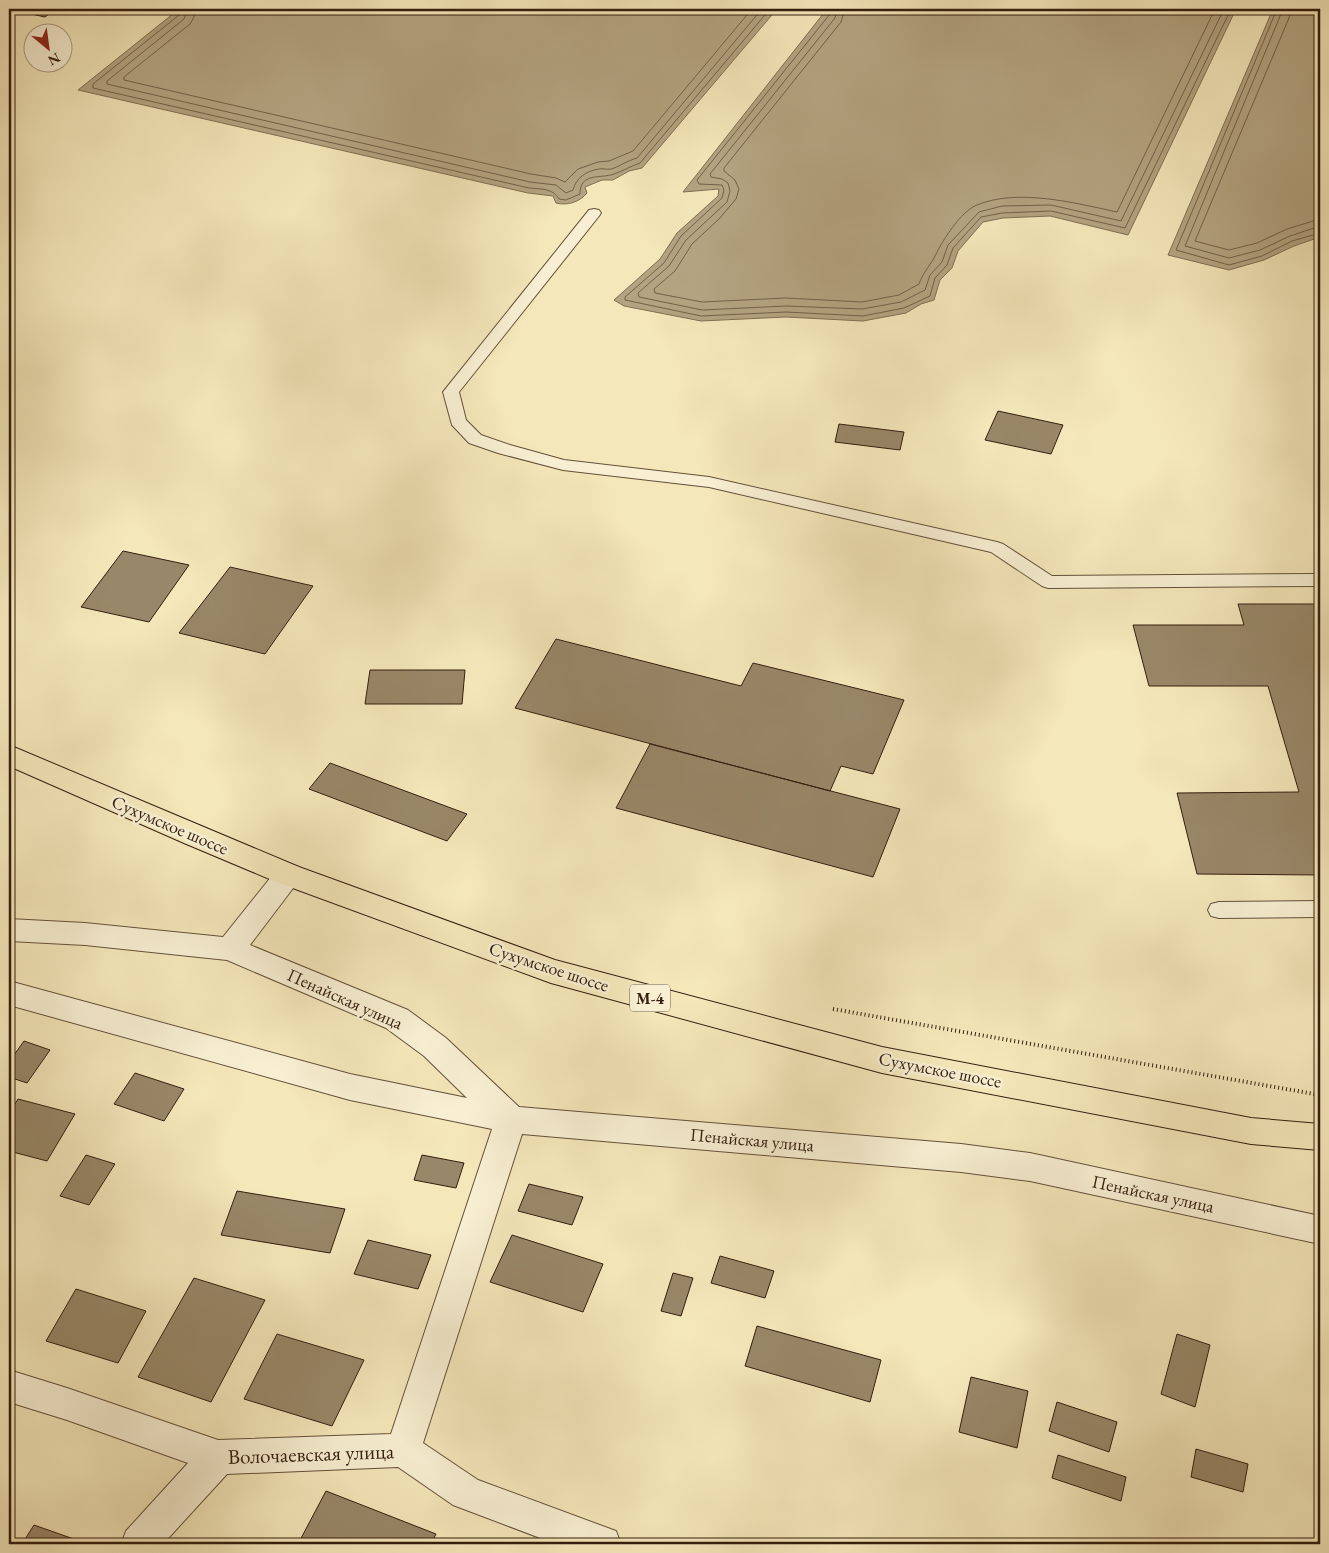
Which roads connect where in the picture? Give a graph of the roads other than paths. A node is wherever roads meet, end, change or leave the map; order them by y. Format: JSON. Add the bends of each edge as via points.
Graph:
{"nodes":[{"id":1,"x":594,"y":214,"type":"dead end"},
{"id":2,"x":1320,"y":580,"type":"edge"},
{"id":3,"x":9,"y":755,"type":"edge"},
{"id":4,"x":289,"y":875,"type":"junction"},
{"id":5,"x":1320,"y":909,"type":"edge"},
{"id":6,"x":1219,"y":910,"type":"dead end"},
{"id":7,"x":9,"y":930,"type":"edge"},
{"id":8,"x":230,"y":949,"type":"junction"},
{"id":9,"x":9,"y":993,"type":"edge"},
{"id":10,"x":511,"y":1120,"type":"junction"},
{"id":11,"x":1320,"y":1138,"type":"edge"},
{"id":12,"x":1320,"y":1230,"type":"edge"},
{"id":13,"x":9,"y":1386,"type":"edge"},
{"id":14,"x":403,"y":1450,"type":"junction"},
{"id":15,"x":218,"y":1457,"type":"junction"},
{"id":16,"x":139,"y":1544,"type":"edge"},
{"id":17,"x":604,"y":1544,"type":"edge"}],
"edges":[{"from":1,"to":2,"type":"lane","via":[[451,392],[458,421],[475,439],[563,465],[709,482],[997,548],[1048,582]]},
{"from":3,"to":4,"type":"highway","name":"Сухумское шоссе","number":"М-4"},
{"from":4,"to":8,"type":"street"},
{"from":4,"to":11,"type":"highway","name":"Сухумское шоссе","number":"М-4","via":[[551,971],[882,1060],[1251,1131]]},
{"from":5,"to":6,"type":"lane"},
{"from":7,"to":8,"type":"street","name":"Пенайская улица","via":[[85,934]]},
{"from":8,"to":10,"type":"street","name":"Пенайская улица","via":[[397,1019],[435,1046]]},
{"from":9,"to":10,"type":"street","via":[[350,1087]]},
{"from":10,"to":12,"type":"street","name":"Пенайская улица","via":[[961,1158],[1030,1167]]},
{"from":10,"to":14,"type":"street"},
{"from":13,"to":15,"type":"street","name":"Волочаевская улица"},
{"from":14,"to":15,"type":"street","name":"Волочаевская улица"},
{"from":14,"to":17,"type":"street","name":"Волочаевская улица","via":[[466,1492]]},
{"from":15,"to":16,"type":"street"}]}
